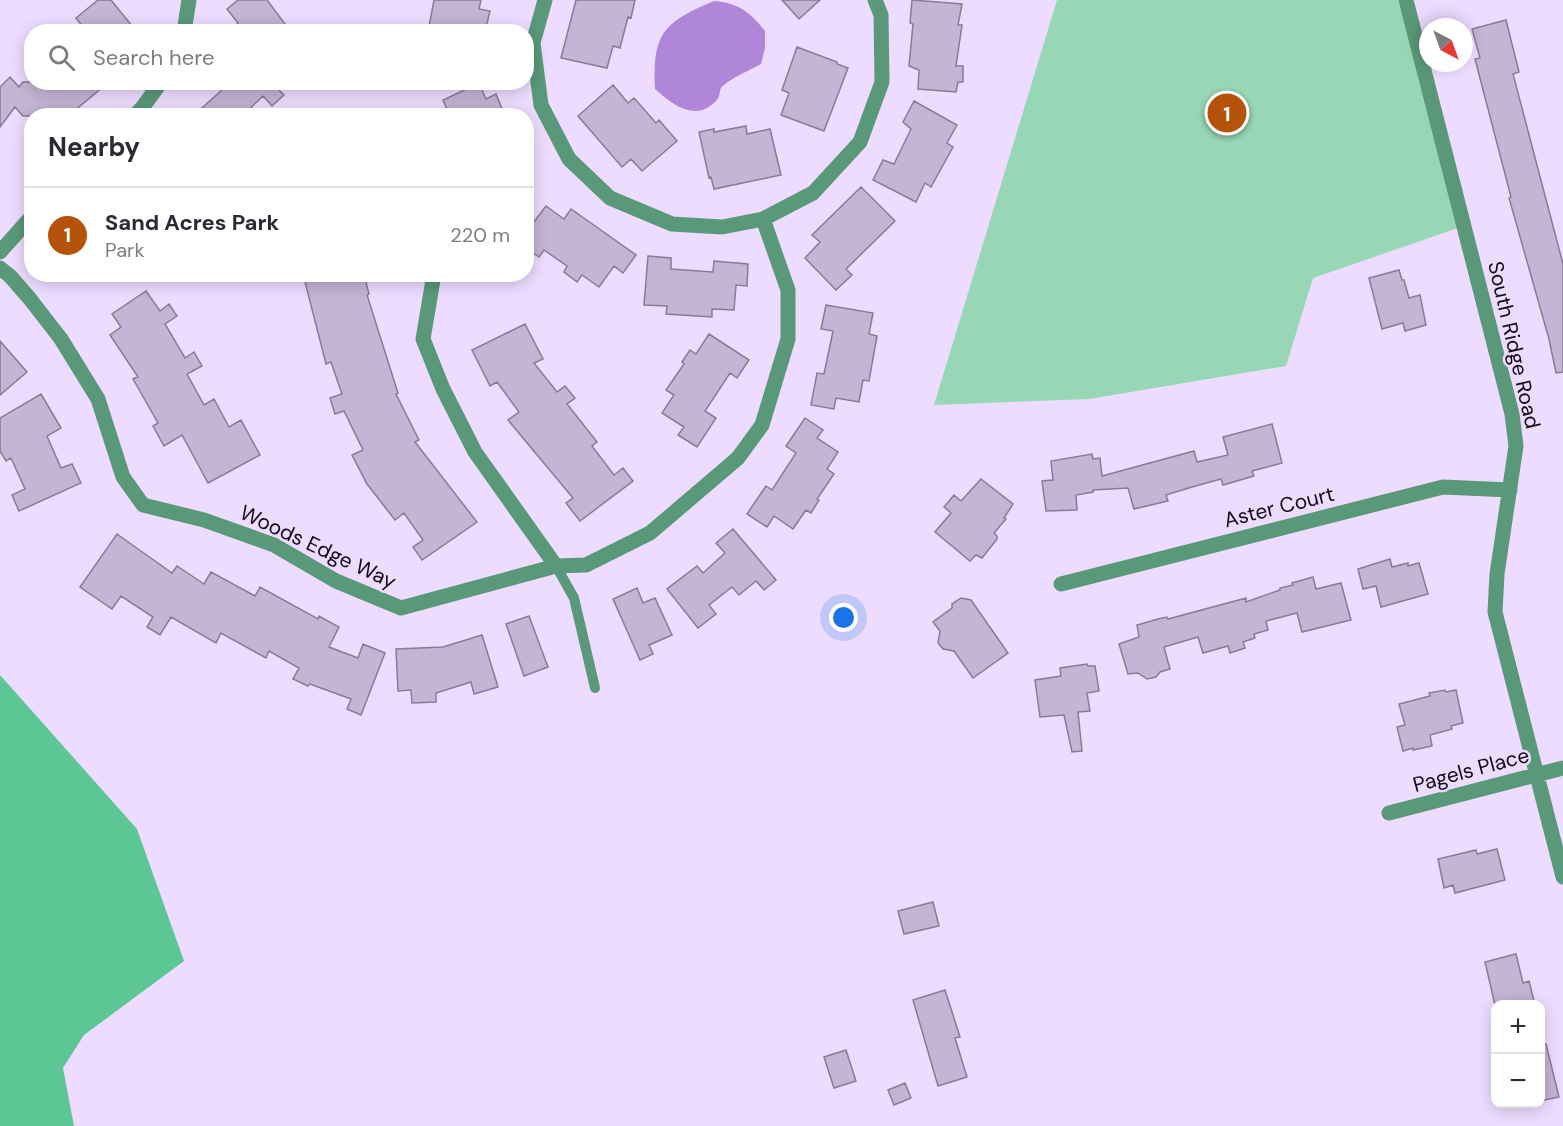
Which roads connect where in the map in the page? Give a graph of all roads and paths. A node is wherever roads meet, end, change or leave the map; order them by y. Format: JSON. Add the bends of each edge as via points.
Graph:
{"nodes":[{"id":1,"x":189,"y":0,"type":"edge"},
{"id":2,"x":545,"y":0,"type":"edge"},
{"id":3,"x":875,"y":0,"type":"edge"},
{"id":4,"x":1406,"y":0,"type":"edge"},
{"id":5,"x":185,"y":24,"type":"edge"},
{"id":6,"x":534,"y":39,"type":"edge"},
{"id":7,"x":534,"y":51,"type":"edge"},
{"id":8,"x":156,"y":90,"type":"edge"},
{"id":9,"x":141,"y":108,"type":"edge"},
{"id":10,"x":763,"y":219,"type":"junction"},
{"id":11,"x":24,"y":225,"type":"edge"},
{"id":12,"x":0,"y":252,"type":"edge"},
{"id":13,"x":0,"y":268,"type":"edge"},
{"id":14,"x":433,"y":282,"type":"edge"},
{"id":15,"x":1510,"y":490,"type":"junction"},
{"id":16,"x":556,"y":566,"type":"junction"},
{"id":17,"x":1061,"y":584,"type":"dead end"},
{"id":18,"x":595,"y":688,"type":"dead end"},
{"id":19,"x":1563,"y":768,"type":"edge"},
{"id":20,"x":1537,"y":775,"type":"junction"},
{"id":21,"x":1389,"y":813,"type":"dead end"},
{"id":22,"x":1563,"y":877,"type":"edge"}],
"edges":[{"from":1,"to":5,"type":"street"},
{"from":2,"to":6,"type":"street"},
{"from":3,"to":10,"type":"street","via":[[881,15],[882,82],[860,142],[813,193]]},
{"from":4,"to":15,"type":"street","name":"South Ridge Road","via":[[1512,414],[1516,446]]},
{"from":7,"to":10,"type":"street","via":[[541,105],[569,159],[610,198],[672,224],[722,227]]},
{"from":8,"to":9,"type":"street"},
{"from":10,"to":16,"type":"street","name":"Woods Edge Way","via":[[788,290],[788,339],[762,424],[738,458],[650,533],[586,566]]},
{"from":11,"to":12,"type":"street"},
{"from":13,"to":16,"type":"street","name":"Woods Edge Way","via":[[61,339],[98,399],[123,477],[143,505],[204,520],[274,545],[336,581],[401,608]]},
{"from":14,"to":16,"type":"street","via":[[423,339],[442,389],[475,452]]},
{"from":15,"to":17,"type":"street","name":"Aster Court","via":[[1443,487]]},
{"from":15,"to":20,"type":"street","name":"South Ridge Road","via":[[1497,573],[1496,612]]},
{"from":16,"to":18,"type":"lane","via":[[574,598]]},
{"from":19,"to":20,"type":"street","name":"Pagels Place"},
{"from":20,"to":21,"type":"street","name":"Pagels Place"},
{"from":20,"to":22,"type":"street","name":"South Ridge Road"}]}
